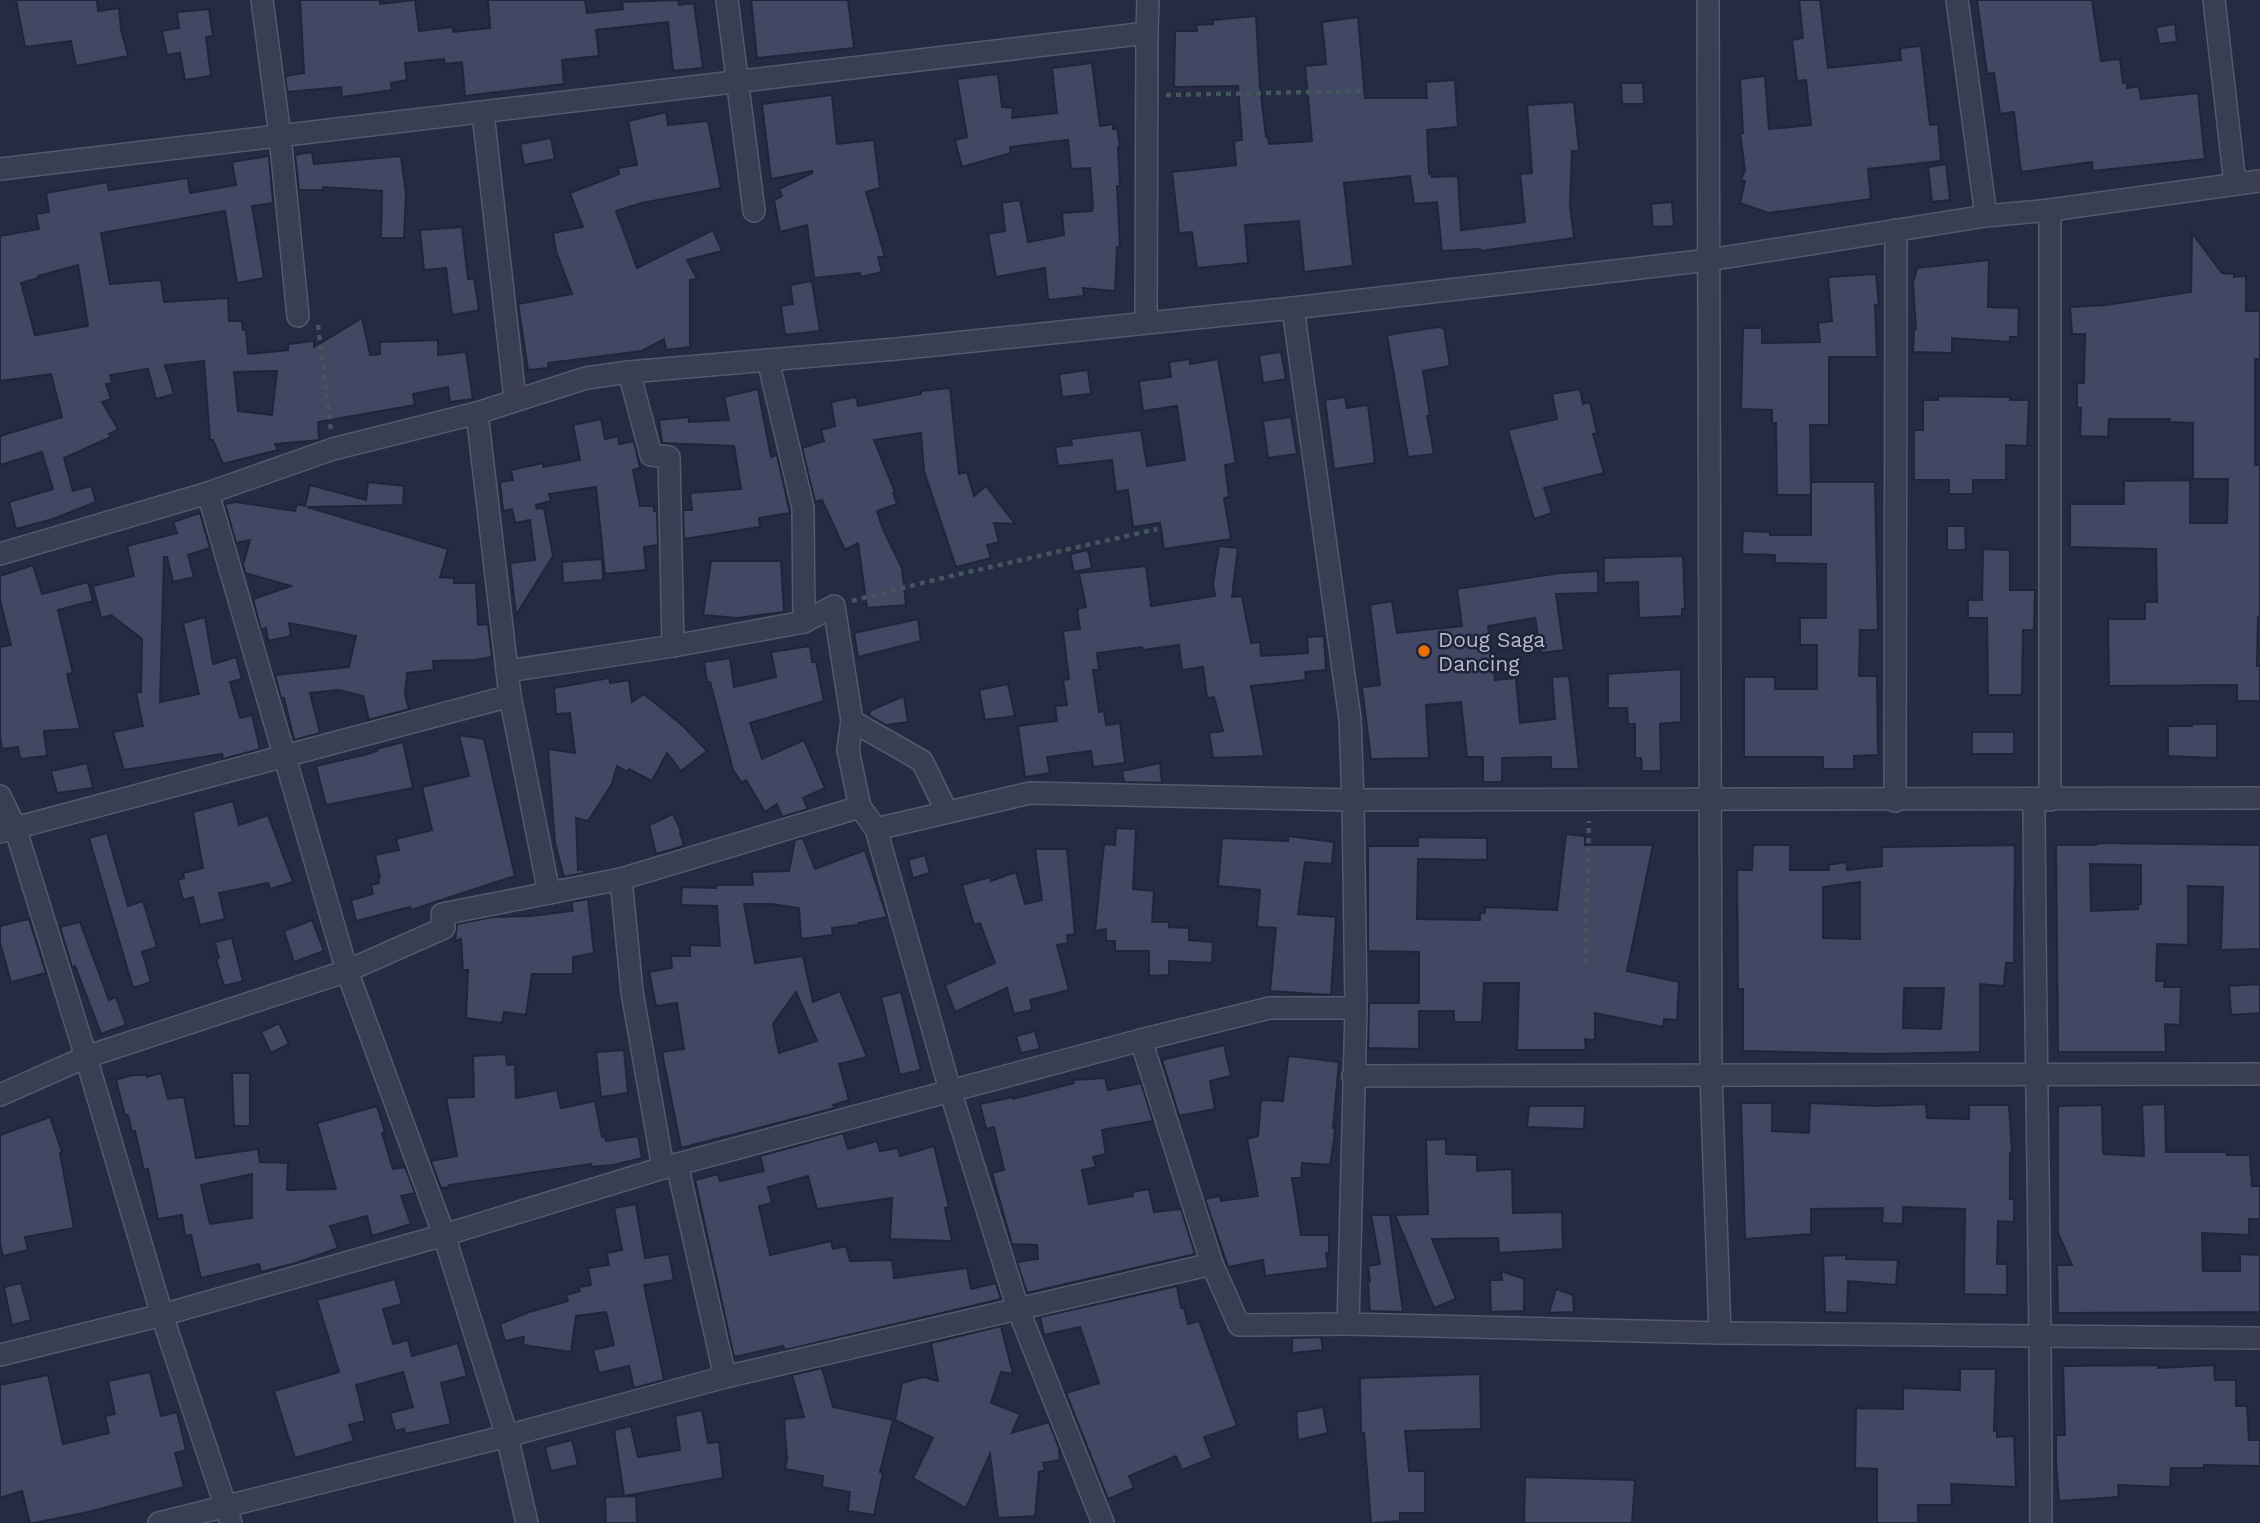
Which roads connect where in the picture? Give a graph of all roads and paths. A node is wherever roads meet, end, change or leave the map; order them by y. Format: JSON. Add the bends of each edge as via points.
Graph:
{"nodes":[{"id":1,"x":262,"y":0,"type":"edge"},
{"id":2,"x":727,"y":0,"type":"edge"},
{"id":3,"x":1149,"y":0,"type":"edge"},
{"id":4,"x":1708,"y":0,"type":"edge"},
{"id":5,"x":1958,"y":0,"type":"edge"},
{"id":6,"x":2214,"y":0,"type":"edge"},
{"id":7,"x":1147,"y":33,"type":"junction"},
{"id":8,"x":738,"y":82,"type":"junction"},
{"id":9,"x":1361,"y":91,"type":"dead end"},
{"id":10,"x":1162,"y":95,"type":"dead end"},
{"id":11,"x":483,"y":113,"type":"junction"},
{"id":12,"x":280,"y":136,"type":"junction"},
{"id":13,"x":0,"y":169,"type":"edge"},
{"id":14,"x":2260,"y":181,"type":"edge"},
{"id":15,"x":2235,"y":184,"type":"junction"},
{"id":16,"x":2050,"y":210,"type":"junction"},
{"id":17,"x":754,"y":211,"type":"dead end"},
{"id":18,"x":1986,"y":216,"type":"junction"},
{"id":19,"x":1896,"y":230,"type":"junction"},
{"id":20,"x":1709,"y":260,"type":"junction"},
{"id":21,"x":1293,"y":308,"type":"junction"},
{"id":22,"x":298,"y":316,"type":"joint"},
{"id":23,"x":1146,"y":322,"type":"junction"},
{"id":24,"x":768,"y":360,"type":"junction"},
{"id":25,"x":629,"y":372,"type":"junction"},
{"id":26,"x":515,"y":399,"type":"junction"},
{"id":27,"x":477,"y":413,"type":"junction"},
{"id":28,"x":333,"y":449,"type":"junction"},
{"id":29,"x":208,"y":493,"type":"junction"},
{"id":30,"x":1157,"y":529,"type":"dead end"},
{"id":31,"x":0,"y":554,"type":"edge"},
{"id":32,"x":834,"y":606,"type":"junction"},
{"id":33,"x":804,"y":622,"type":"junction"},
{"id":34,"x":673,"y":646,"type":"junction"},
{"id":35,"x":508,"y":671,"type":"junction"},
{"id":36,"x":510,"y":696,"type":"junction"},
{"id":37,"x":852,"y":721,"type":"junction"},
{"id":38,"x":286,"y":756,"type":"junction"},
{"id":39,"x":0,"y":796,"type":"edge"},
{"id":40,"x":2260,"y":798,"type":"edge"},
{"id":41,"x":2042,"y":799,"type":"junction"},
{"id":42,"x":1353,"y":800,"type":"junction"},
{"id":43,"x":1590,"y":800,"type":"junction"},
{"id":44,"x":1710,"y":800,"type":"junction"},
{"id":45,"x":1895,"y":801,"type":"junction"},
{"id":46,"x":860,"y":807,"type":"junction"},
{"id":47,"x":947,"y":812,"type":"junction"},
{"id":48,"x":8,"y":829,"type":"edge"},
{"id":49,"x":876,"y":829,"type":"junction"},
{"id":50,"x":621,"y":879,"type":"junction"},
{"id":51,"x":549,"y":893,"type":"junction"},
{"id":52,"x":1585,"y":963,"type":"dead end"},
{"id":53,"x":347,"y":971,"type":"junction"},
{"id":54,"x":1356,"y":1008,"type":"junction"},
{"id":55,"x":1141,"y":1040,"type":"junction"},
{"id":56,"x":86,"y":1057,"type":"junction"},
{"id":57,"x":2035,"y":1073,"type":"junction"},
{"id":58,"x":2260,"y":1074,"type":"edge"},
{"id":59,"x":1353,"y":1076,"type":"junction"},
{"id":60,"x":1711,"y":1076,"type":"junction"},
{"id":61,"x":950,"y":1090,"type":"junction"},
{"id":62,"x":0,"y":1094,"type":"edge"},
{"id":63,"x":670,"y":1166,"type":"junction"},
{"id":64,"x":444,"y":1234,"type":"junction"},
{"id":65,"x":1212,"y":1264,"type":"junction"},
{"id":66,"x":1018,"y":1310,"type":"junction"},
{"id":67,"x":162,"y":1315,"type":"junction"},
{"id":68,"x":1348,"y":1324,"type":"junction"},
{"id":69,"x":1720,"y":1334,"type":"junction"},
{"id":70,"x":2041,"y":1337,"type":"junction"},
{"id":71,"x":2260,"y":1338,"type":"edge"},
{"id":72,"x":0,"y":1355,"type":"edge"},
{"id":73,"x":725,"y":1377,"type":"junction"},
{"id":74,"x":507,"y":1436,"type":"junction"},
{"id":75,"x":229,"y":1515,"type":"edge"},
{"id":76,"x":159,"y":1523,"type":"edge"},
{"id":77,"x":527,"y":1523,"type":"edge"},
{"id":78,"x":1103,"y":1523,"type":"edge"},
{"id":79,"x":2041,"y":1523,"type":"edge"}],
"edges":[{"from":1,"to":12,"type":"street"},
{"from":2,"to":8,"type":"street"},
{"from":3,"to":7,"type":"street"},
{"from":4,"to":20,"type":"street"},
{"from":5,"to":18,"type":"street"},
{"from":6,"to":15,"type":"street"},
{"from":7,"to":8,"type":"street"},
{"from":7,"to":23,"type":"street"},
{"from":8,"to":11,"type":"street"},
{"from":8,"to":17,"type":"street"},
{"from":9,"to":10,"type":"path"},
{"from":11,"to":12,"type":"street"},
{"from":11,"to":26,"type":"street"},
{"from":12,"to":13,"type":"street"},
{"from":12,"to":22,"type":"street"},
{"from":14,"to":15,"type":"street"},
{"from":15,"to":16,"type":"street"},
{"from":16,"to":18,"type":"street"},
{"from":16,"to":41,"type":"street"},
{"from":18,"to":19,"type":"street"},
{"from":19,"to":20,"type":"street"},
{"from":19,"to":45,"type":"street"},
{"from":20,"to":21,"type":"street"},
{"from":20,"to":44,"type":"street"},
{"from":21,"to":23,"type":"street"},
{"from":21,"to":42,"type":"street","via":[[1350,719]]},
{"from":22,"to":28,"type":"path","via":[[318,325]]},
{"from":23,"to":24,"type":"street"},
{"from":24,"to":25,"type":"street"},
{"from":24,"to":33,"type":"street","via":[[803,508]]},
{"from":25,"to":26,"type":"street","via":[[586,378]]},
{"from":25,"to":34,"type":"street","via":[[651,455],[669,457]]},
{"from":26,"to":27,"type":"street"},
{"from":27,"to":28,"type":"street"},
{"from":27,"to":35,"type":"street"},
{"from":28,"to":29,"type":"street"},
{"from":29,"to":31,"type":"street"},
{"from":29,"to":38,"type":"street"},
{"from":30,"to":32,"type":"path"},
{"from":32,"to":33,"type":"street"},
{"from":32,"to":37,"type":"street"},
{"from":33,"to":34,"type":"street"},
{"from":34,"to":35,"type":"street"},
{"from":35,"to":36,"type":"street"},
{"from":36,"to":38,"type":"street"},
{"from":36,"to":51,"type":"street"},
{"from":37,"to":46,"type":"street","via":[[848,750]]},
{"from":37,"to":47,"type":"street","via":[[922,761]]},
{"from":38,"to":48,"type":"street"},
{"from":38,"to":53,"type":"street"},
{"from":39,"to":48,"type":"street"},
{"from":40,"to":41,"type":"street"},
{"from":41,"to":45,"type":"street"},
{"from":41,"to":57,"type":"street"},
{"from":42,"to":43,"type":"street"},
{"from":42,"to":47,"type":"street","via":[[1030,793]]},
{"from":42,"to":54,"type":"street"},
{"from":43,"to":44,"type":"street"},
{"from":43,"to":52,"type":"path"},
{"from":44,"to":45,"type":"street"},
{"from":44,"to":60,"type":"street"},
{"from":46,"to":49,"type":"street"},
{"from":46,"to":50,"type":"street"},
{"from":47,"to":49,"type":"street"},
{"from":48,"to":56,"type":"street"},
{"from":49,"to":61,"type":"street"},
{"from":50,"to":51,"type":"street"},
{"from":50,"to":63,"type":"street","via":[[632,992]]},
{"from":51,"to":53,"type":"street","via":[[442,914],[444,928]]},
{"from":53,"to":56,"type":"street"},
{"from":53,"to":64,"type":"street"},
{"from":54,"to":55,"type":"street","via":[[1270,1008]]},
{"from":54,"to":59,"type":"street"},
{"from":55,"to":61,"type":"street"},
{"from":55,"to":65,"type":"street"},
{"from":56,"to":62,"type":"street"},
{"from":56,"to":67,"type":"street"},
{"from":57,"to":58,"type":"street"},
{"from":57,"to":60,"type":"street"},
{"from":57,"to":70,"type":"street"},
{"from":59,"to":60,"type":"street"},
{"from":59,"to":68,"type":"street"},
{"from":60,"to":69,"type":"street"},
{"from":61,"to":63,"type":"street"},
{"from":61,"to":66,"type":"street"},
{"from":63,"to":64,"type":"street"},
{"from":63,"to":73,"type":"street"},
{"from":64,"to":67,"type":"street"},
{"from":64,"to":74,"type":"street"},
{"from":65,"to":66,"type":"street"},
{"from":65,"to":68,"type":"street","via":[[1239,1325]]},
{"from":66,"to":73,"type":"street"},
{"from":66,"to":78,"type":"street"},
{"from":67,"to":72,"type":"street"},
{"from":67,"to":75,"type":"street"},
{"from":68,"to":69,"type":"street"},
{"from":69,"to":70,"type":"street"},
{"from":70,"to":71,"type":"street"},
{"from":70,"to":79,"type":"street"},
{"from":73,"to":74,"type":"street"},
{"from":74,"to":75,"type":"street"},
{"from":74,"to":77,"type":"street"},
{"from":75,"to":76,"type":"street"}]}
